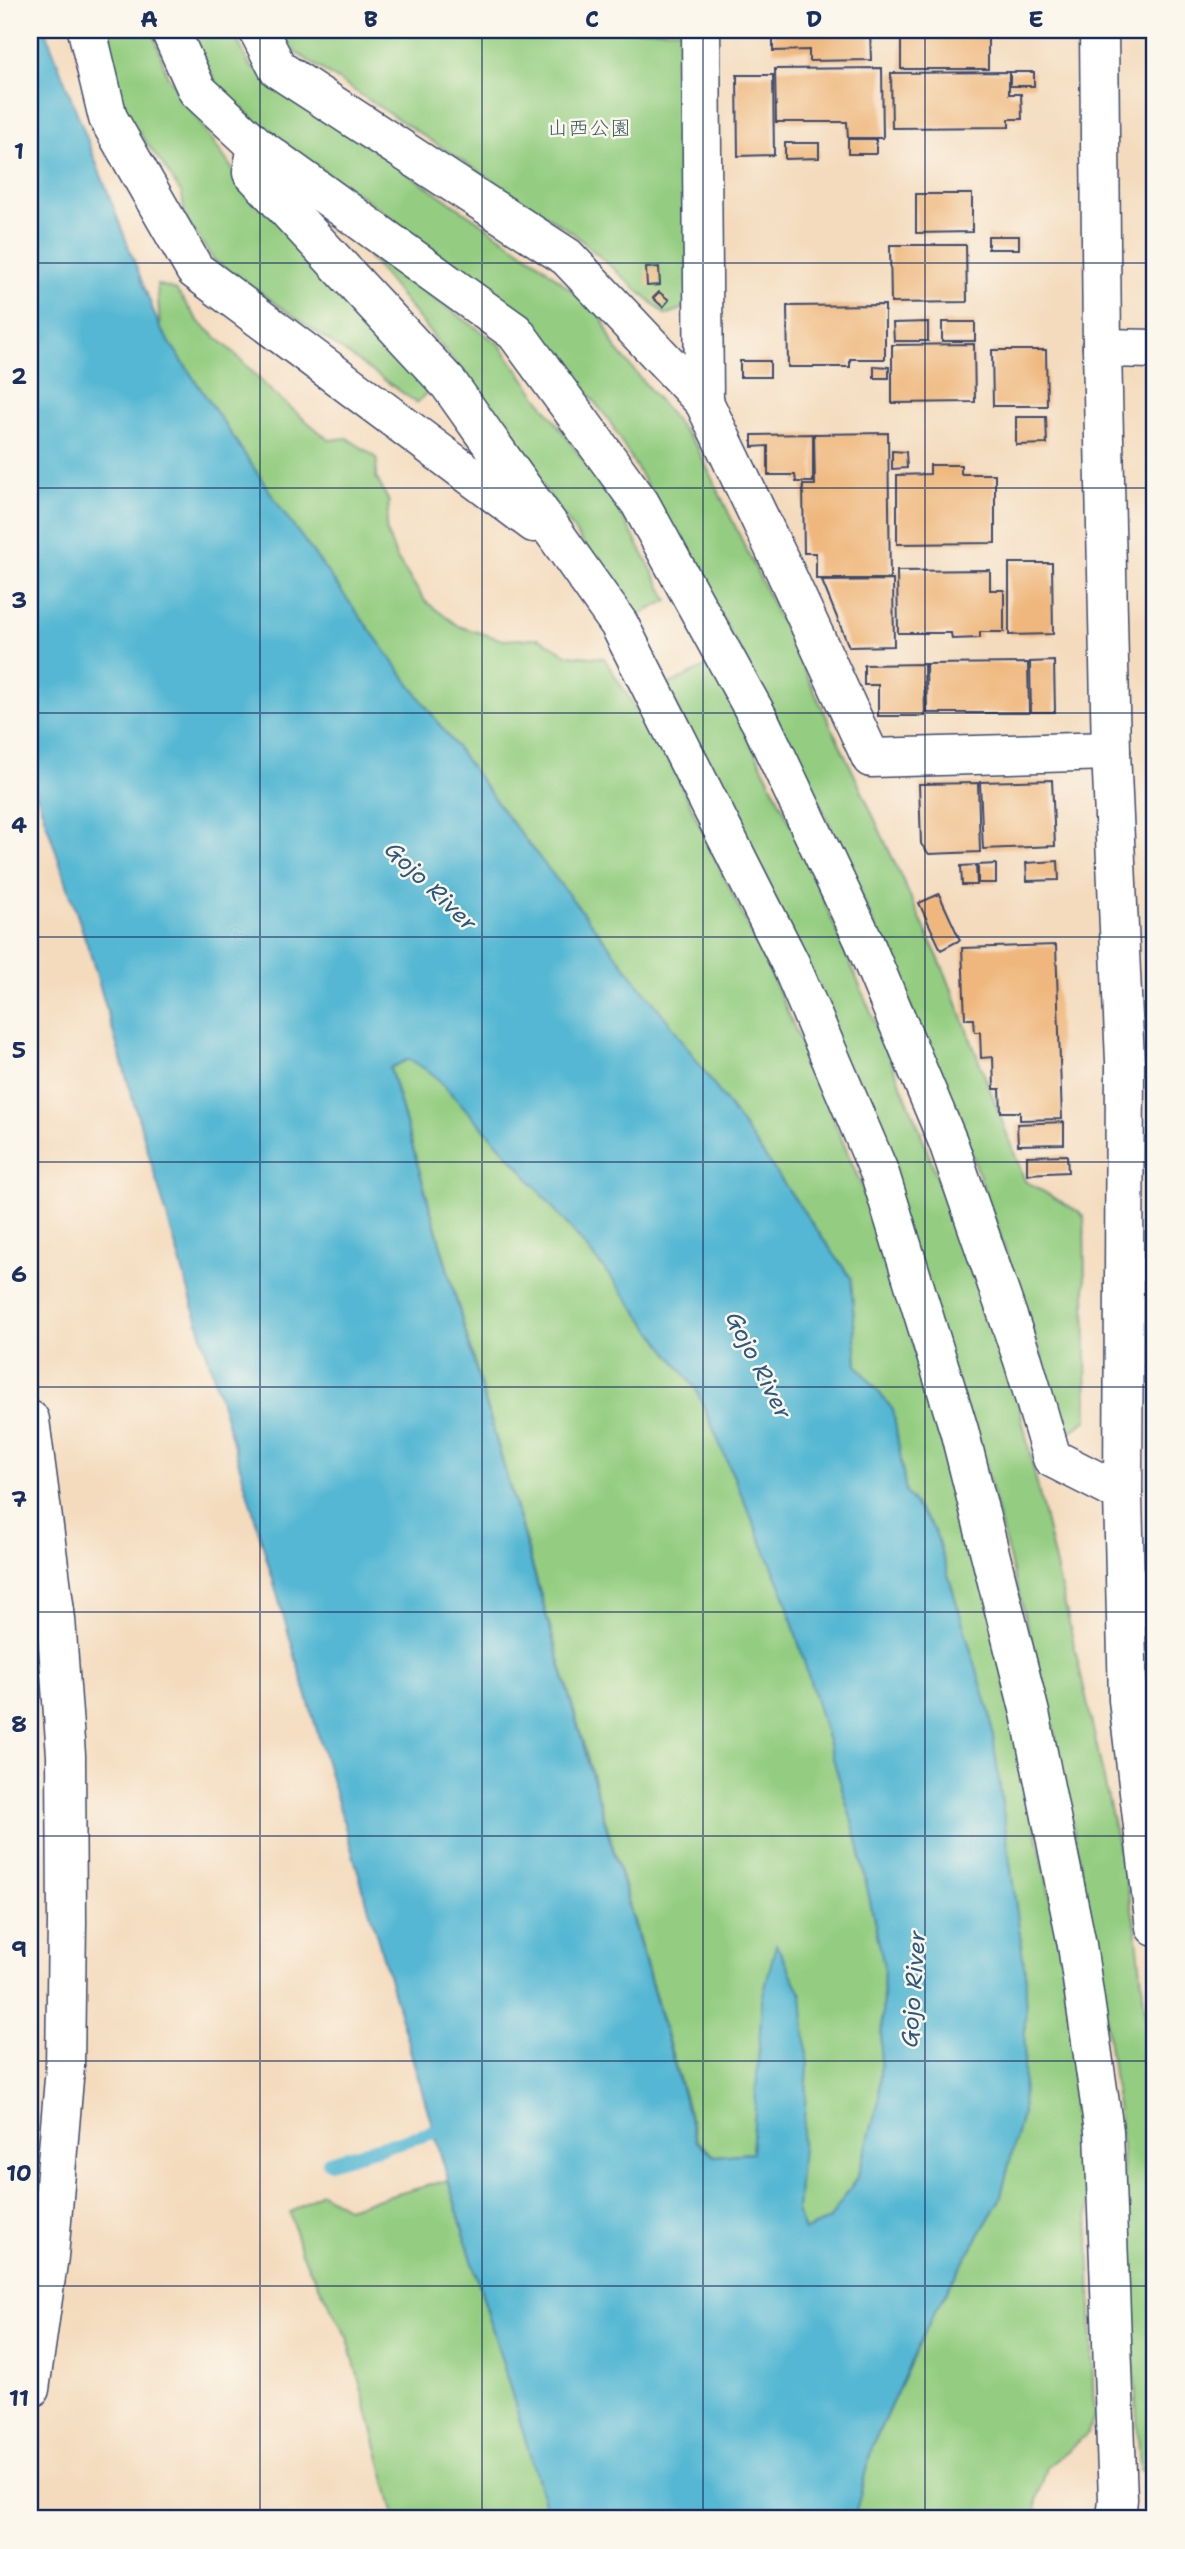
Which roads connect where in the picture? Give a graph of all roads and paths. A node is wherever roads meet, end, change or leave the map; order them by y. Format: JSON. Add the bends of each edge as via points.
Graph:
{"nodes":[{"id":1,"x":87,"y":30,"type":"edge"},
{"id":2,"x":170,"y":30,"type":"edge"},
{"id":3,"x":258,"y":30,"type":"edge"},
{"id":4,"x":701,"y":30,"type":"edge"},
{"id":5,"x":1099,"y":30,"type":"edge"},
{"id":6,"x":257,"y":146,"type":"junction"},
{"id":7,"x":1102,"y":348,"type":"junction"},
{"id":8,"x":1155,"y":349,"type":"edge"},
{"id":9,"x":704,"y":402,"type":"junction"},
{"id":10,"x":561,"y":543,"type":"junction"},
{"id":11,"x":1111,"y":751,"type":"junction"},
{"id":12,"x":1140,"y":1061,"type":"edge"},
{"id":13,"x":30,"y":1420,"type":"edge"},
{"id":14,"x":1123,"y":1494,"type":"junction"},
{"id":15,"x":1155,"y":1927,"type":"edge"},
{"id":16,"x":30,"y":2389,"type":"edge"},
{"id":17,"x":1116,"y":2519,"type":"edge"}],
"edges":[{"from":1,"to":10,"type":"street","via":[[108,118],[195,270]]},
{"from":2,"to":6,"type":"street","via":[[197,90]]},
{"from":3,"to":9,"type":"street","via":[[278,69],[567,257]]},
{"from":4,"to":9,"type":"street"},
{"from":5,"to":7,"type":"street"},
{"from":6,"to":10,"type":"street","via":[[252,172],[449,384]]},
{"from":6,"to":14,"type":"street","via":[[514,332],[639,502],[760,721],[863,939],[948,1142],[1052,1458]]},
{"from":7,"to":8,"type":"street"},
{"from":7,"to":11,"type":"street"},
{"from":9,"to":11,"type":"street","via":[[871,758]]},
{"from":10,"to":17,"type":"street","via":[[618,624],[790,963],[880,1174],[959,1430],[1030,1713],[1077,1945],[1102,2118]]},
{"from":11,"to":12,"type":"street"},
{"from":12,"to":14,"type":"street"},
{"from":13,"to":16,"type":"street","via":[[56,1619],[66,1755],[67,1922],[64,2080],[49,2256]]},
{"from":14,"to":15,"type":"street","via":[[1128,1700]]}]}
